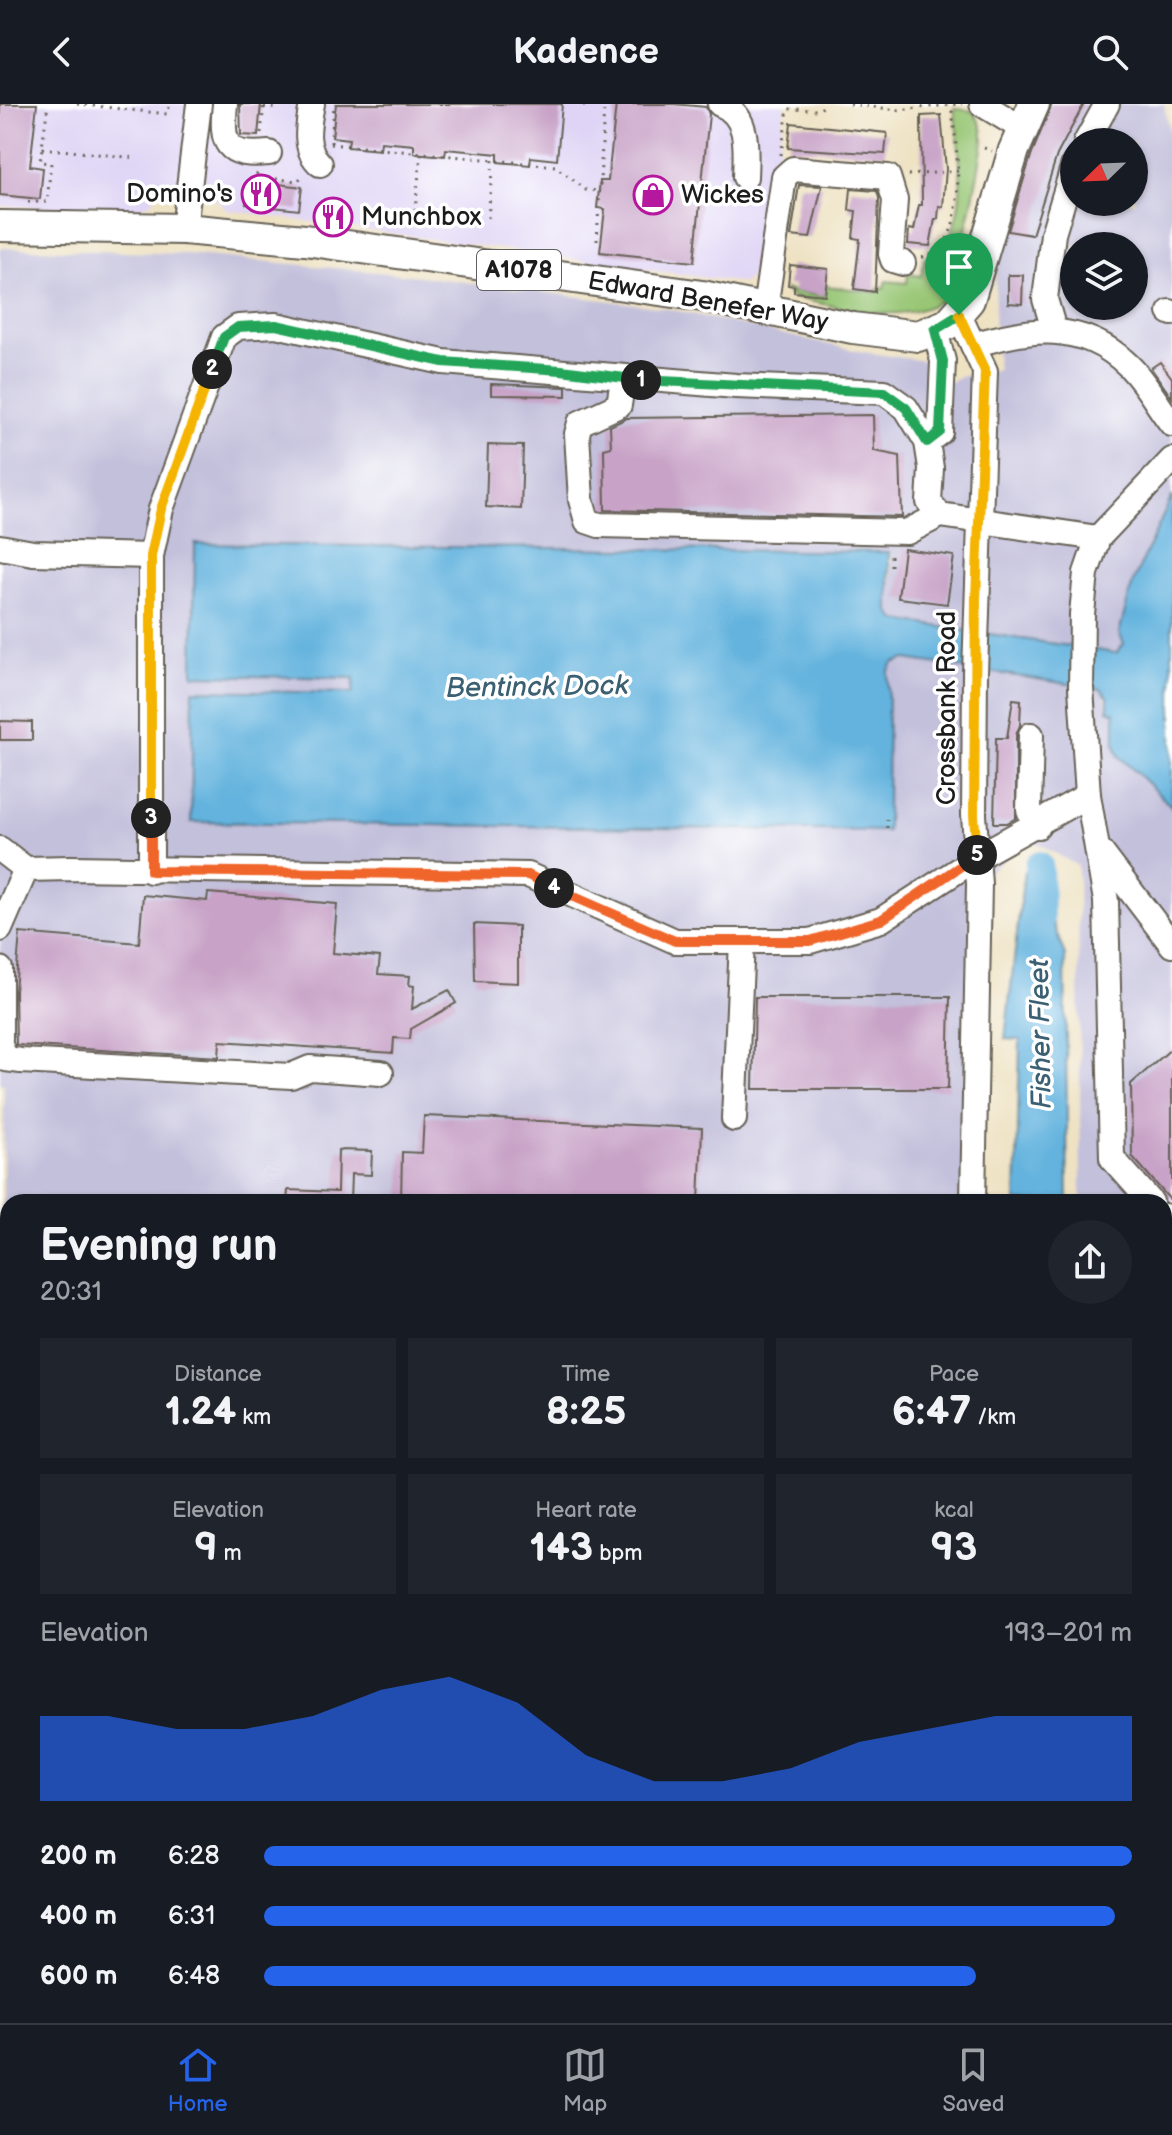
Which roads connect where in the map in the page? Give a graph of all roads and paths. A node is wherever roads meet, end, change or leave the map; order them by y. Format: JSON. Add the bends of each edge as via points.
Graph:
{"nodes":[{"id":1,"x":48,"y":104,"type":"edge"},
{"id":2,"x":77,"y":104,"type":"edge"},
{"id":3,"x":170,"y":104,"type":"edge"},
{"id":4,"x":199,"y":104,"type":"edge"},
{"id":5,"x":225,"y":104,"type":"edge"},
{"id":6,"x":312,"y":104,"type":"edge"},
{"id":7,"x":334,"y":104,"type":"edge"},
{"id":8,"x":720,"y":104,"type":"edge"},
{"id":9,"x":826,"y":104,"type":"edge"},
{"id":10,"x":850,"y":104,"type":"edge"},
{"id":11,"x":1107,"y":104,"type":"edge"},
{"id":12,"x":604,"y":105,"type":"edge"},
{"id":13,"x":951,"y":105,"type":"edge"},
{"id":14,"x":264,"y":106,"type":"edge"},
{"id":15,"x":583,"y":106,"type":"dead end"},
{"id":16,"x":279,"y":109,"type":"dead end"},
{"id":17,"x":1011,"y":110,"type":"edge"},
{"id":18,"x":1094,"y":128,"type":"edge"},
{"id":19,"x":42,"y":148,"type":"junction"},
{"id":20,"x":264,"y":154,"type":"junction"},
{"id":21,"x":421,"y":154,"type":"junction"},
{"id":22,"x":323,"y":156,"type":"junction"},
{"id":23,"x":136,"y":158,"type":"dead end"},
{"id":24,"x":493,"y":160,"type":"junction"},
{"id":25,"x":896,"y":170,"type":"junction"},
{"id":26,"x":959,"y":171,"type":"junction"},
{"id":27,"x":789,"y":172,"type":"junction"},
{"id":28,"x":745,"y":177,"type":"dead end"},
{"id":29,"x":601,"y":191,"type":"junction"},
{"id":30,"x":415,"y":211,"type":"dead end"},
{"id":31,"x":1060,"y":211,"type":"edge"},
{"id":32,"x":12,"y":218,"type":"edge"},
{"id":33,"x":488,"y":218,"type":"dead end"},
{"id":34,"x":184,"y":229,"type":"junction"},
{"id":35,"x":597,"y":241,"type":"dead end"},
{"id":36,"x":903,"y":263,"type":"joint"},
{"id":37,"x":765,"y":309,"type":"junction"},
{"id":38,"x":947,"y":323,"type":"junction"},
{"id":39,"x":1054,"y":330,"type":"junction"},
{"id":40,"x":973,"y":345,"type":"junction"},
{"id":41,"x":623,"y":379,"type":"junction"},
{"id":42,"x":1172,"y":424,"type":"edge"},
{"id":43,"x":927,"y":442,"type":"junction"},
{"id":44,"x":1172,"y":460,"type":"edge"},
{"id":45,"x":940,"y":515,"type":"junction"},
{"id":46,"x":980,"y":522,"type":"junction"},
{"id":47,"x":1098,"y":538,"type":"junction"},
{"id":48,"x":0,"y":547,"type":"edge"},
{"id":49,"x":891,"y":554,"type":"dead end"},
{"id":50,"x":151,"y":556,"type":"junction"},
{"id":51,"x":891,"y":566,"type":"dead end"},
{"id":52,"x":1031,"y":735,"type":"dead end"},
{"id":53,"x":1088,"y":795,"type":"junction"},
{"id":54,"x":887,"y":819,"type":"dead end"},
{"id":55,"x":1038,"y":826,"type":"junction"},
{"id":56,"x":887,"y":828,"type":"dead end"},
{"id":57,"x":0,"y":849,"type":"edge"},
{"id":58,"x":1100,"y":850,"type":"junction"},
{"id":59,"x":977,"y":858,"type":"junction"},
{"id":60,"x":0,"y":867,"type":"edge"},
{"id":61,"x":26,"y":869,"type":"junction"},
{"id":62,"x":151,"y":871,"type":"junction"},
{"id":63,"x":0,"y":929,"type":"edge"},
{"id":64,"x":742,"y":941,"type":"junction"},
{"id":65,"x":1172,"y":945,"type":"edge"},
{"id":66,"x":0,"y":969,"type":"edge"},
{"id":67,"x":0,"y":1042,"type":"edge"},
{"id":68,"x":381,"y":1073,"type":"dead end"},
{"id":69,"x":734,"y":1119,"type":"dead end"},
{"id":70,"x":973,"y":1194,"type":"edge"},
{"id":71,"x":1144,"y":1194,"type":"edge"}],
"edges":[{"from":1,"to":19,"type":"path"},
{"from":2,"to":3,"type":"path","via":[[167,114]]},
{"from":4,"to":34,"type":"street"},
{"from":5,"to":20,"type":"street","via":[[225,143],[241,153]]},
{"from":6,"to":22,"type":"street","via":[[308,145]]},
{"from":7,"to":22,"type":"path"},
{"from":8,"to":28,"type":"street","via":[[738,116],[743,129]]},
{"from":9,"to":27,"type":"path","via":[[819,110],[788,109],[781,159]]},
{"from":10,"to":13,"type":"path","via":[[897,110]]},
{"from":11,"to":18,"type":"street"},
{"from":12,"to":15,"type":"path"},
{"from":12,"to":29,"type":"path"},
{"from":13,"to":17,"type":"path","via":[[966,104],[978,112]]},
{"from":13,"to":26,"type":"path"},
{"from":14,"to":16,"type":"path"},
{"from":14,"to":20,"type":"path"},
{"from":17,"to":38,"type":"main road","via":[[976,284]]},
{"from":19,"to":23,"type":"path"},
{"from":19,"to":32,"type":"path","via":[[40,162],[51,163],[47,202],[26,202]]},
{"from":20,"to":22,"type":"path","via":[[256,177],[298,181]]},
{"from":21,"to":22,"type":"path"},
{"from":21,"to":24,"type":"path"},
{"from":21,"to":30,"type":"path"},
{"from":24,"to":29,"type":"path","via":[[555,166],[586,190]]},
{"from":24,"to":33,"type":"path"},
{"from":25,"to":26,"type":"path"},
{"from":25,"to":27,"type":"street","via":[[800,167]]},
{"from":25,"to":36,"type":"street","via":[[891,254]]},
{"from":26,"to":36,"type":"path","via":[[953,228],[932,254]]},
{"from":27,"to":37,"type":"street","via":[[784,177]]},
{"from":29,"to":35,"type":"path"},
{"from":31,"to":39,"type":"street","via":[[1045,299]]},
{"from":32,"to":34,"type":"main road","name":"Edward Benefer Way","number":"A1078"},
{"from":34,"to":37,"type":"main road","name":"Edward Benefer Way","number":"A1078","via":[[421,256]]},
{"from":37,"to":38,"type":"main road","name":"Edward Benefer Way","number":"A1078","via":[[903,335]]},
{"from":38,"to":40,"type":"street","name":"Crossbank Road"},
{"from":38,"to":43,"type":"street","via":[[940,432]]},
{"from":39,"to":40,"type":"street"},
{"from":39,"to":42,"type":"street","via":[[1081,334],[1107,347],[1130,366]]},
{"from":40,"to":46,"type":"street","name":"Crossbank Road","via":[[985,371]]},
{"from":41,"to":43,"type":"street","via":[[884,392],[906,408]]},
{"from":41,"to":45,"type":"street","via":[[619,405],[580,423],[577,434],[587,521],[907,532]]},
{"from":41,"to":50,"type":"street","via":[[443,362],[276,325],[238,327],[224,337],[161,509]]},
{"from":43,"to":45,"type":"street","via":[[929,502]]},
{"from":44,"to":47,"type":"street"},
{"from":45,"to":46,"type":"street"},
{"from":46,"to":47,"type":"street"},
{"from":46,"to":59,"type":"street","name":"Crossbank Road"},
{"from":47,"to":53,"type":"street","via":[[1086,573],[1082,614]]},
{"from":48,"to":50,"type":"street","via":[[33,553]]},
{"from":49,"to":51,"type":"path"},
{"from":50,"to":62,"type":"street"},
{"from":52,"to":55,"type":"street","via":[[1029,810]]},
{"from":53,"to":55,"type":"street"},
{"from":53,"to":58,"type":"street"},
{"from":54,"to":56,"type":"path"},
{"from":55,"to":59,"type":"street"},
{"from":57,"to":61,"type":"street"},
{"from":58,"to":65,"type":"street"},
{"from":58,"to":71,"type":"street","via":[[1106,901],[1112,1158]]},
{"from":59,"to":64,"type":"street","via":[[881,920],[847,933],[810,941]]},
{"from":59,"to":70,"type":"street","name":"Crossbank Road"},
{"from":60,"to":61,"type":"street"},
{"from":61,"to":62,"type":"street"},
{"from":61,"to":63,"type":"street"},
{"from":62,"to":64,"type":"street","via":[[528,875],[675,941]]},
{"from":64,"to":69,"type":"street"},
{"from":66,"to":67,"type":"street"},
{"from":67,"to":68,"type":"street","via":[[6,1059],[21,1061],[291,1076],[310,1068]]}]}
